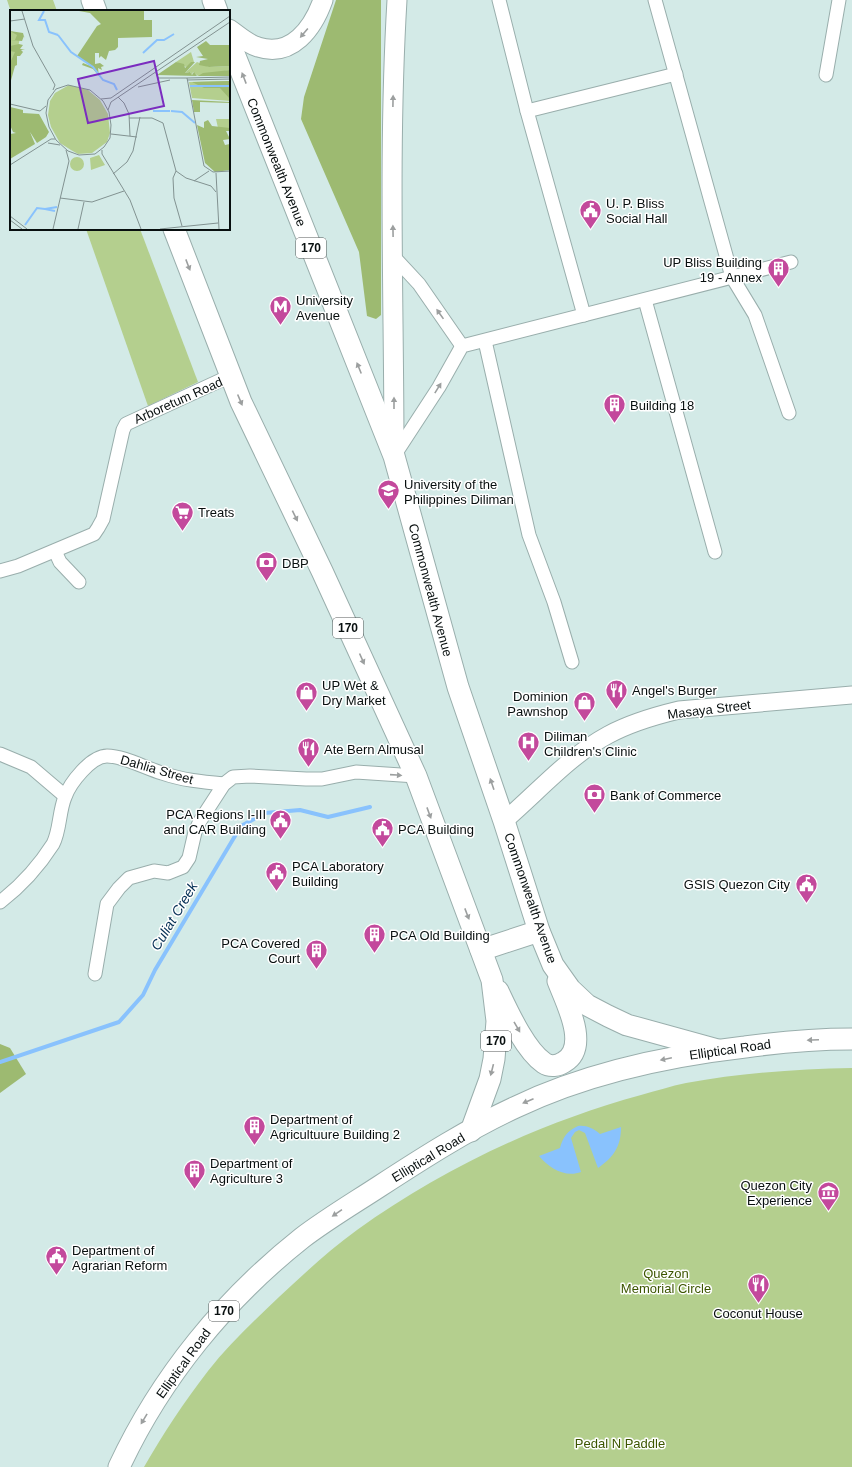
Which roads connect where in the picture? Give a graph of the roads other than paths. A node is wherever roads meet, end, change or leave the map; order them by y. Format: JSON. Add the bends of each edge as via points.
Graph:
{"nodes":[{"id":1,"x":92,"y":0,"type":"edge"},
{"id":2,"x":213,"y":0,"type":"edge"},
{"id":3,"x":323,"y":0,"type":"edge"},
{"id":4,"x":397,"y":0,"type":"edge"},
{"id":5,"x":499,"y":0,"type":"edge"},
{"id":6,"x":656,"y":0,"type":"edge"},
{"id":7,"x":839,"y":0,"type":"edge"},
{"id":8,"x":96,"y":10,"type":"edge"},
{"id":9,"x":217,"y":10,"type":"edge"},
{"id":10,"x":230,"y":30,"type":"edge"},
{"id":11,"x":230,"y":44,"type":"edge"},
{"id":12,"x":676,"y":74,"type":"junction"},
{"id":13,"x":826,"y":75,"type":"dead end"},
{"id":14,"x":527,"y":111,"type":"junction"},
{"id":15,"x":174,"y":230,"type":"edge"},
{"id":16,"x":393,"y":256,"type":"junction"},
{"id":17,"x":791,"y":262,"type":"dead end"},
{"id":18,"x":732,"y":277,"type":"junction"},
{"id":19,"x":645,"y":300,"type":"junction"},
{"id":20,"x":584,"y":315,"type":"junction"},
{"id":21,"x":485,"y":341,"type":"junction"},
{"id":22,"x":462,"y":346,"type":"junction"},
{"id":23,"x":230,"y":376,"type":"junction"},
{"id":24,"x":789,"y":413,"type":"dead end"},
{"id":25,"x":394,"y":456,"type":"junction"},
{"id":26,"x":55,"y":551,"type":"junction"},
{"id":27,"x":715,"y":552,"type":"dead end"},
{"id":28,"x":0,"y":571,"type":"edge"},
{"id":29,"x":79,"y":582,"type":"dead end"},
{"id":30,"x":572,"y":662,"type":"dead end"},
{"id":31,"x":852,"y":696,"type":"edge"},
{"id":32,"x":0,"y":754,"type":"edge"},
{"id":33,"x":416,"y":776,"type":"junction"},
{"id":34,"x":224,"y":784,"type":"junction"},
{"id":35,"x":65,"y":796,"type":"junction"},
{"id":36,"x":504,"y":821,"type":"junction"},
{"id":37,"x":0,"y":902,"type":"edge"},
{"id":38,"x":539,"y":931,"type":"junction"},
{"id":39,"x":481,"y":950,"type":"junction"},
{"id":40,"x":553,"y":965,"type":"junction"},
{"id":41,"x":95,"y":974,"type":"dead end"},
{"id":42,"x":492,"y":980,"type":"junction"},
{"id":43,"x":852,"y":1039,"type":"edge"},
{"id":44,"x":718,"y":1050,"type":"junction"},
{"id":45,"x":470,"y":1131,"type":"junction"},
{"id":46,"x":119,"y":1467,"type":"edge"}],
"edges":[{"from":1,"to":8,"type":"main road"},
{"from":2,"to":9,"type":"main road"},
{"from":3,"to":10,"type":"main road","one_way":true,"via":[[314,21],[304,35],[286,47],[268,50],[257,47]]},
{"from":16,"to":4,"type":"main road","one_way":true,"via":[[392,177]]},
{"from":5,"to":14,"type":"street"},
{"from":6,"to":12,"type":"street"},
{"from":7,"to":13,"type":"street"},
{"from":25,"to":11,"type":"main road","name":"Commonwealth Avenue","number":"170","one_way":true},
{"from":12,"to":14,"type":"street"},
{"from":12,"to":18,"type":"street"},
{"from":14,"to":20,"type":"street"},
{"from":15,"to":23,"type":"main road","number":"170","one_way":true},
{"from":22,"to":16,"type":"street","one_way":true,"via":[[419,284]]},
{"from":25,"to":16,"type":"main road","one_way":true},
{"from":17,"to":18,"type":"street"},
{"from":18,"to":19,"type":"street"},
{"from":18,"to":24,"type":"street","via":[[755,315]]},
{"from":19,"to":20,"type":"street"},
{"from":19,"to":27,"type":"street"},
{"from":20,"to":21,"type":"street"},
{"from":21,"to":22,"type":"street"},
{"from":21,"to":30,"type":"street","via":[[529,535],[554,602]]},
{"from":25,"to":22,"type":"street","one_way":true},
{"from":23,"to":26,"type":"street","name":"Arboretum Road","via":[[126,424],[103,519],[98,528],[94,534]]},
{"from":23,"to":33,"type":"main road","number":"170","one_way":true},
{"from":36,"to":25,"type":"main road","name":"Commonwealth Avenue","number":"170","one_way":true,"via":[[458,687]]},
{"from":26,"to":28,"type":"street","name":"Arboretum Road"},
{"from":26,"to":29,"type":"street","via":[[60,562]]},
{"from":31,"to":36,"type":"street","name":"Masaya Street","via":[[679,710],[630,725],[583,752]]},
{"from":32,"to":35,"type":"street","via":[[31,767]]},
{"from":34,"to":33,"type":"street","one_way":true,"via":[[233,777],[240,776],[306,779],[356,772]]},
{"from":33,"to":39,"type":"main road","number":"170","one_way":true},
{"from":34,"to":35,"type":"street","name":"Dahlia Street","via":[[163,774],[116,757],[105,756],[88,765]]},
{"from":34,"to":41,"type":"street","via":[[200,821],[189,858],[183,867],[168,873],[154,871],[129,878],[107,904]]},
{"from":35,"to":37,"type":"street","name":"Dahlia Street","via":[[54,842],[34,871]]},
{"from":36,"to":38,"type":"main road","name":"Commonwealth Avenue","number":"170"},
{"from":38,"to":39,"type":"main road"},
{"from":38,"to":40,"type":"main road","name":"Commonwealth Avenue","number":"170"},
{"from":39,"to":42,"type":"main road","number":"170"},
{"from":42,"to":40,"type":"main road","one_way":true,"via":[[532,1051],[546,1064],[560,1065],[569,1060],[575,1051],[576,1041],[573,1023]]},
{"from":40,"to":44,"type":"main road","name":"Commonwealth Avenue","number":"170","via":[[570,989],[587,1005],[608,1016],[627,1025]]},
{"from":42,"to":45,"type":"main road","number":"170","one_way":true,"via":[[497,1021],[494,1059],[490,1079]]},
{"from":43,"to":44,"type":"main road","name":"Elliptical Road","number":"170","one_way":true,"via":[[794,1041]]},
{"from":44,"to":45,"type":"main road","name":"Elliptical Road","number":"170","one_way":true,"via":[[671,1058],[602,1075],[528,1101]]},
{"from":45,"to":46,"type":"main road","name":"Elliptical Road","number":"170","one_way":true,"via":[[336,1214],[273,1262],[244,1289],[194,1345],[165,1386],[142,1422]]}]}
